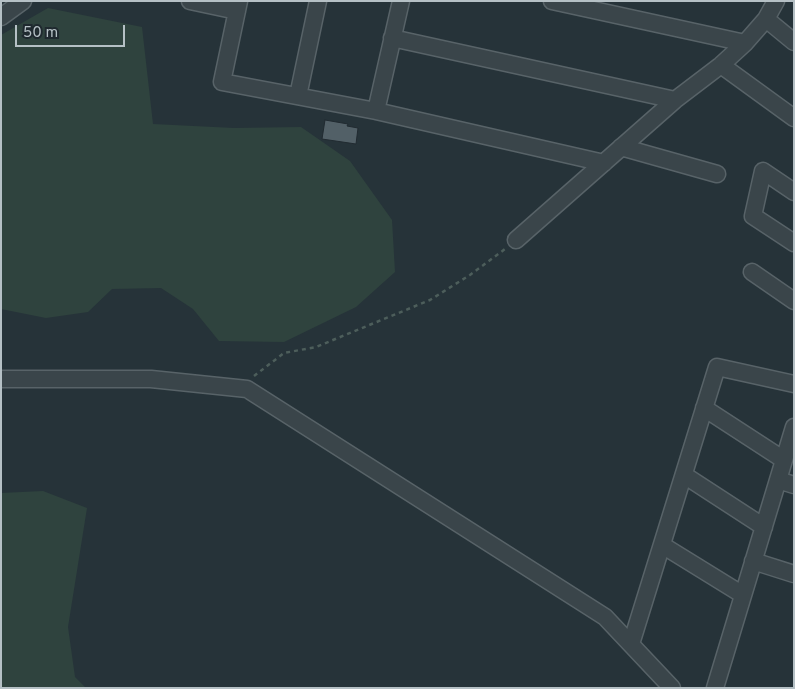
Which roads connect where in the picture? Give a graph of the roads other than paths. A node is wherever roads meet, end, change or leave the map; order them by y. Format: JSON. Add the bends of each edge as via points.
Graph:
{"nodes":[{"id":1,"x":23,"y":1,"type":"edge"},
{"id":2,"x":190,"y":1,"type":"edge"},
{"id":3,"x":318,"y":1,"type":"edge"},
{"id":4,"x":401,"y":1,"type":"edge"},
{"id":5,"x":552,"y":1,"type":"edge"},
{"id":6,"x":776,"y":1,"type":"edge"},
{"id":7,"x":238,"y":6,"type":"edge"},
{"id":8,"x":1,"y":17,"type":"edge"},
{"id":9,"x":766,"y":19,"type":"junction"},
{"id":10,"x":392,"y":38,"type":"junction"},
{"id":11,"x":794,"y":42,"type":"edge"},
{"id":12,"x":746,"y":43,"type":"junction"},
{"id":13,"x":721,"y":65,"type":"junction"},
{"id":14,"x":298,"y":96,"type":"junction"},
{"id":15,"x":675,"y":100,"type":"junction"},
{"id":16,"x":376,"y":110,"type":"junction"},
{"id":17,"x":794,"y":118,"type":"edge"},
{"id":18,"x":621,"y":147,"type":"junction"},
{"id":19,"x":604,"y":163,"type":"junction"},
{"id":20,"x":717,"y":174,"type":"dead end"},
{"id":21,"x":794,"y":192,"type":"edge"},
{"id":22,"x":516,"y":240,"type":"road end"},
{"id":23,"x":794,"y":243,"type":"edge"},
{"id":24,"x":752,"y":272,"type":"dead end"},
{"id":25,"x":794,"y":301,"type":"edge"},
{"id":26,"x":1,"y":379,"type":"edge"},
{"id":27,"x":794,"y":384,"type":"edge"},
{"id":28,"x":704,"y":408,"type":"junction"},
{"id":29,"x":794,"y":427,"type":"edge"},
{"id":30,"x":784,"y":460,"type":"junction"},
{"id":31,"x":684,"y":475,"type":"junction"},
{"id":32,"x":778,"y":480,"type":"junction"},
{"id":33,"x":794,"y":485,"type":"edge"},
{"id":34,"x":764,"y":527,"type":"junction"},
{"id":35,"x":662,"y":545,"type":"junction"},
{"id":36,"x":753,"y":561,"type":"junction"},
{"id":37,"x":794,"y":574,"type":"edge"},
{"id":38,"x":743,"y":596,"type":"junction"},
{"id":39,"x":631,"y":644,"type":"junction"},
{"id":40,"x":672,"y":688,"type":"edge"},
{"id":41,"x":715,"y":688,"type":"edge"}],
"edges":[{"from":1,"to":8,"type":"street"},
{"from":2,"to":7,"type":"street"},
{"from":3,"to":14,"type":"street"},
{"from":4,"to":10,"type":"street"},
{"from":5,"to":12,"type":"street"},
{"from":6,"to":9,"type":"street"},
{"from":7,"to":14,"type":"street","via":[[222,82]]},
{"from":9,"to":11,"type":"street"},
{"from":9,"to":12,"type":"street"},
{"from":10,"to":15,"type":"street"},
{"from":10,"to":16,"type":"street"},
{"from":12,"to":13,"type":"street"},
{"from":13,"to":15,"type":"street"},
{"from":13,"to":17,"type":"street"},
{"from":14,"to":16,"type":"street"},
{"from":15,"to":18,"type":"street"},
{"from":16,"to":19,"type":"street"},
{"from":18,"to":19,"type":"street"},
{"from":18,"to":20,"type":"street"},
{"from":19,"to":22,"type":"street"},
{"from":21,"to":23,"type":"street","via":[[763,171],[753,216]]},
{"from":24,"to":25,"type":"street"},
{"from":26,"to":39,"type":"street","via":[[151,379],[247,389],[605,617]]},
{"from":27,"to":28,"type":"street","via":[[717,368]]},
{"from":28,"to":30,"type":"street"},
{"from":28,"to":31,"type":"street"},
{"from":29,"to":30,"type":"street"},
{"from":30,"to":32,"type":"street"},
{"from":31,"to":34,"type":"street"},
{"from":31,"to":35,"type":"street"},
{"from":32,"to":33,"type":"street"},
{"from":32,"to":34,"type":"street"},
{"from":34,"to":36,"type":"street"},
{"from":35,"to":38,"type":"street"},
{"from":35,"to":39,"type":"street"},
{"from":36,"to":37,"type":"street"},
{"from":36,"to":38,"type":"street"},
{"from":38,"to":41,"type":"street"},
{"from":39,"to":40,"type":"street"}]}
